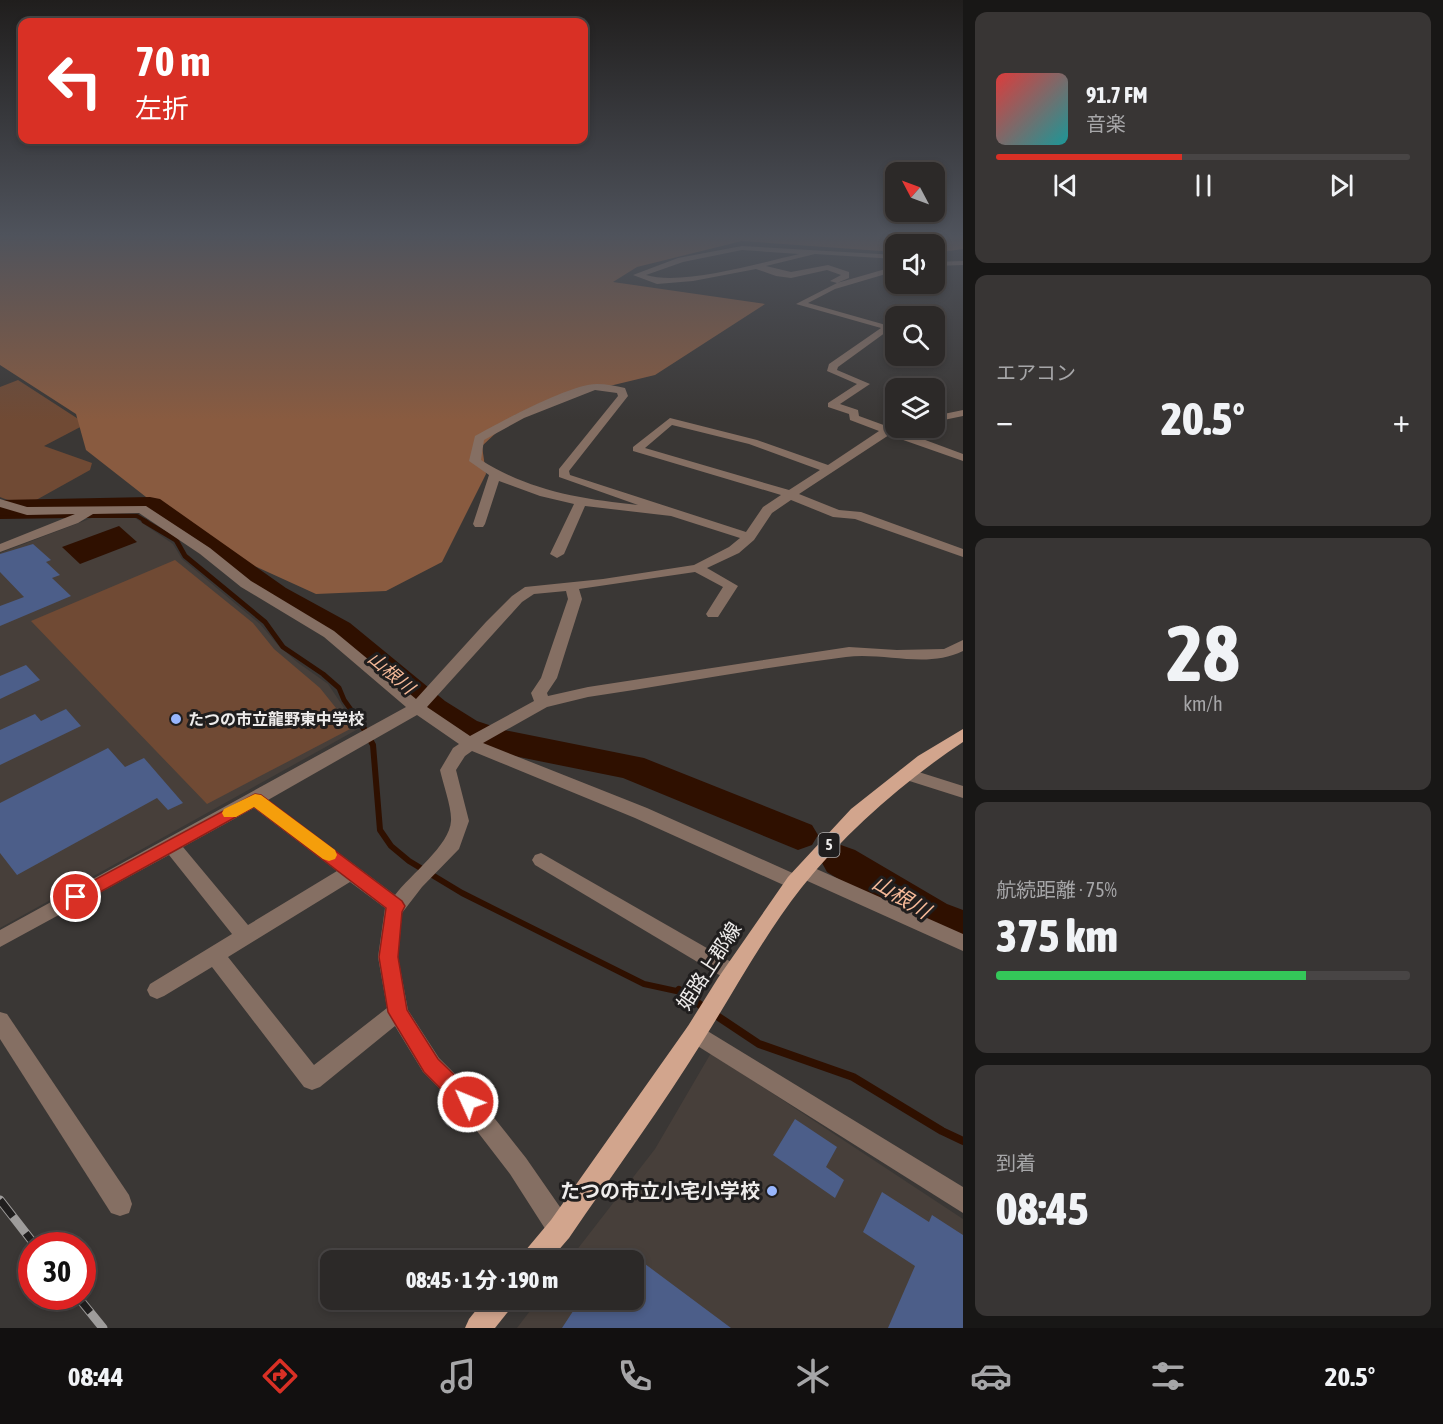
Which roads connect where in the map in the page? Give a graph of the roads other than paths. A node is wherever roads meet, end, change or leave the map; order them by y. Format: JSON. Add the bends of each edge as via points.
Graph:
{"nodes":[{"id":1,"x":816,"y":296,"type":"edge"},
{"id":2,"x":963,"y":413,"type":"edge"},
{"id":3,"x":945,"y":417,"type":"edge"},
{"id":4,"x":885,"y":430,"type":"edge"},
{"id":5,"x":885,"y":432,"type":"edge"},
{"id":6,"x":907,"y":438,"type":"edge"},
{"id":7,"x":963,"y":458,"type":"edge"},
{"id":8,"x":828,"y":468,"type":"junction"},
{"id":9,"x":495,"y":476,"type":"junction"},
{"id":10,"x":790,"y":494,"type":"junction"},
{"id":11,"x":581,"y":501,"type":"junction"},
{"id":12,"x":0,"y":502,"type":"edge"},
{"id":13,"x":91,"y":510,"type":"junction"},
{"id":14,"x":671,"y":512,"type":"junction"},
{"id":15,"x":479,"y":524,"type":"dead end"},
{"id":16,"x":749,"y":537,"type":"junction"},
{"id":17,"x":0,"y":548,"type":"edge"},
{"id":18,"x":963,"y":553,"type":"edge"},
{"id":19,"x":557,"y":554,"type":"dead end"},
{"id":20,"x":697,"y":568,"type":"junction"},
{"id":21,"x":571,"y":585,"type":"junction"},
{"id":22,"x":713,"y":614,"type":"dead end"},
{"id":23,"x":963,"y":645,"type":"edge"},
{"id":24,"x":542,"y":703,"type":"junction"},
{"id":25,"x":417,"y":708,"type":"junction"},
{"id":26,"x":963,"y":734,"type":"edge"},
{"id":27,"x":480,"y":738,"type":"junction"},
{"id":28,"x":906,"y":774,"type":"junction"},
{"id":29,"x":963,"y":792,"type":"edge"},
{"id":30,"x":255,"y":800,"type":"junction"},
{"id":31,"x":171,"y":845,"type":"junction"},
{"id":32,"x":541,"y":860,"type":"dead end"},
{"id":33,"x":351,"y":872,"type":"junction"},
{"id":34,"x":800,"y":877,"type":"junction"},
{"id":35,"x":396,"y":906,"type":"junction"},
{"id":36,"x":245,"y":936,"type":"junction"},
{"id":37,"x":0,"y":939,"type":"edge"},
{"id":38,"x":963,"y":943,"type":"edge"},
{"id":39,"x":214,"y":955,"type":"junction"},
{"id":40,"x":729,"y":978,"type":"junction"},
{"id":41,"x":157,"y":990,"type":"dead end"},
{"id":42,"x":398,"y":1012,"type":"junction"},
{"id":43,"x":0,"y":1021,"type":"edge"},
{"id":44,"x":700,"y":1026,"type":"junction"},
{"id":45,"x":963,"y":1201,"type":"edge"},
{"id":46,"x":120,"y":1204,"type":"dead end"},
{"id":47,"x":560,"y":1229,"type":"junction"},
{"id":48,"x":542,"y":1250,"type":"edge"},
{"id":49,"x":493,"y":1310,"type":"edge"},
{"id":50,"x":478,"y":1328,"type":"edge"}],
"edges":[{"from":1,"to":4,"type":"street","via":[[801,304],[888,327],[833,366],[832,371],[865,384],[832,405],[854,412],[854,418]]},
{"from":2,"to":3,"type":"street"},
{"from":5,"to":8,"type":"street"},
{"from":6,"to":7,"type":"street"},
{"from":8,"to":10,"type":"street"},
{"from":8,"to":10,"type":"street","via":[[753,442],[670,421],[637,449]]},
{"from":9,"to":11,"type":"street","via":[[550,496]]},
{"from":9,"to":14,"type":"street","via":[[475,461],[478,438],[580,391],[595,387],[621,390],[623,396],[563,471],[565,477]]},
{"from":9,"to":15,"type":"street"},
{"from":10,"to":16,"type":"street","via":[[767,510]]},
{"from":10,"to":18,"type":"street","via":[[837,514],[857,515]]},
{"from":11,"to":14,"type":"street"},
{"from":11,"to":19,"type":"street"},
{"from":12,"to":13,"type":"street","via":[[27,510]]},
{"from":13,"to":17,"type":"street"},
{"from":13,"to":25,"type":"street","via":[[142,509],[171,526],[246,584],[328,634]]},
{"from":14,"to":16,"type":"street"},
{"from":16,"to":20,"type":"street","via":[[734,550]]},
{"from":20,"to":21,"type":"street"},
{"from":20,"to":22,"type":"street","via":[[731,586]]},
{"from":21,"to":24,"type":"street","via":[[575,599],[549,678],[539,693]]},
{"from":21,"to":25,"type":"street","via":[[530,590],[517,599]]},
{"from":23,"to":24,"type":"street","via":[[947,653],[849,652],[588,692]]},
{"from":24,"to":27,"type":"street"},
{"from":25,"to":27,"type":"street"},
{"from":25,"to":30,"type":"street"},
{"from":26,"to":28,"type":"main road","name":"姫路上郡線","number":"5"},
{"from":27,"to":34,"type":"street","via":[[641,813]]},
{"from":27,"to":35,"type":"street","via":[[459,752],[448,770],[460,821],[450,849]]},
{"from":28,"to":29,"type":"street"},
{"from":28,"to":34,"type":"main road","name":"姫路上郡線","number":"5","via":[[857,814]]},
{"from":30,"to":31,"type":"street"},
{"from":30,"to":33,"type":"street"},
{"from":31,"to":36,"type":"street"},
{"from":31,"to":37,"type":"street"},
{"from":32,"to":40,"type":"street"},
{"from":33,"to":35,"type":"street"},
{"from":33,"to":36,"type":"street"},
{"from":34,"to":38,"type":"street"},
{"from":34,"to":40,"type":"main road","name":"姫路上郡線","number":"5"},
{"from":35,"to":42,"type":"street","via":[[388,957]]},
{"from":36,"to":39,"type":"street"},
{"from":39,"to":41,"type":"street"},
{"from":39,"to":42,"type":"street","via":[[312,1080]]},
{"from":40,"to":44,"type":"main road","name":"姫路上郡線","number":"5"},
{"from":42,"to":47,"type":"street","via":[[431,1065],[468,1102]]},
{"from":43,"to":46,"type":"street"},
{"from":44,"to":45,"type":"street"},
{"from":44,"to":47,"type":"main road","name":"姫路上郡線","number":"5"},
{"from":47,"to":48,"type":"main road","name":"姫路上郡線","number":"5"},
{"from":49,"to":50,"type":"main road"}]}
